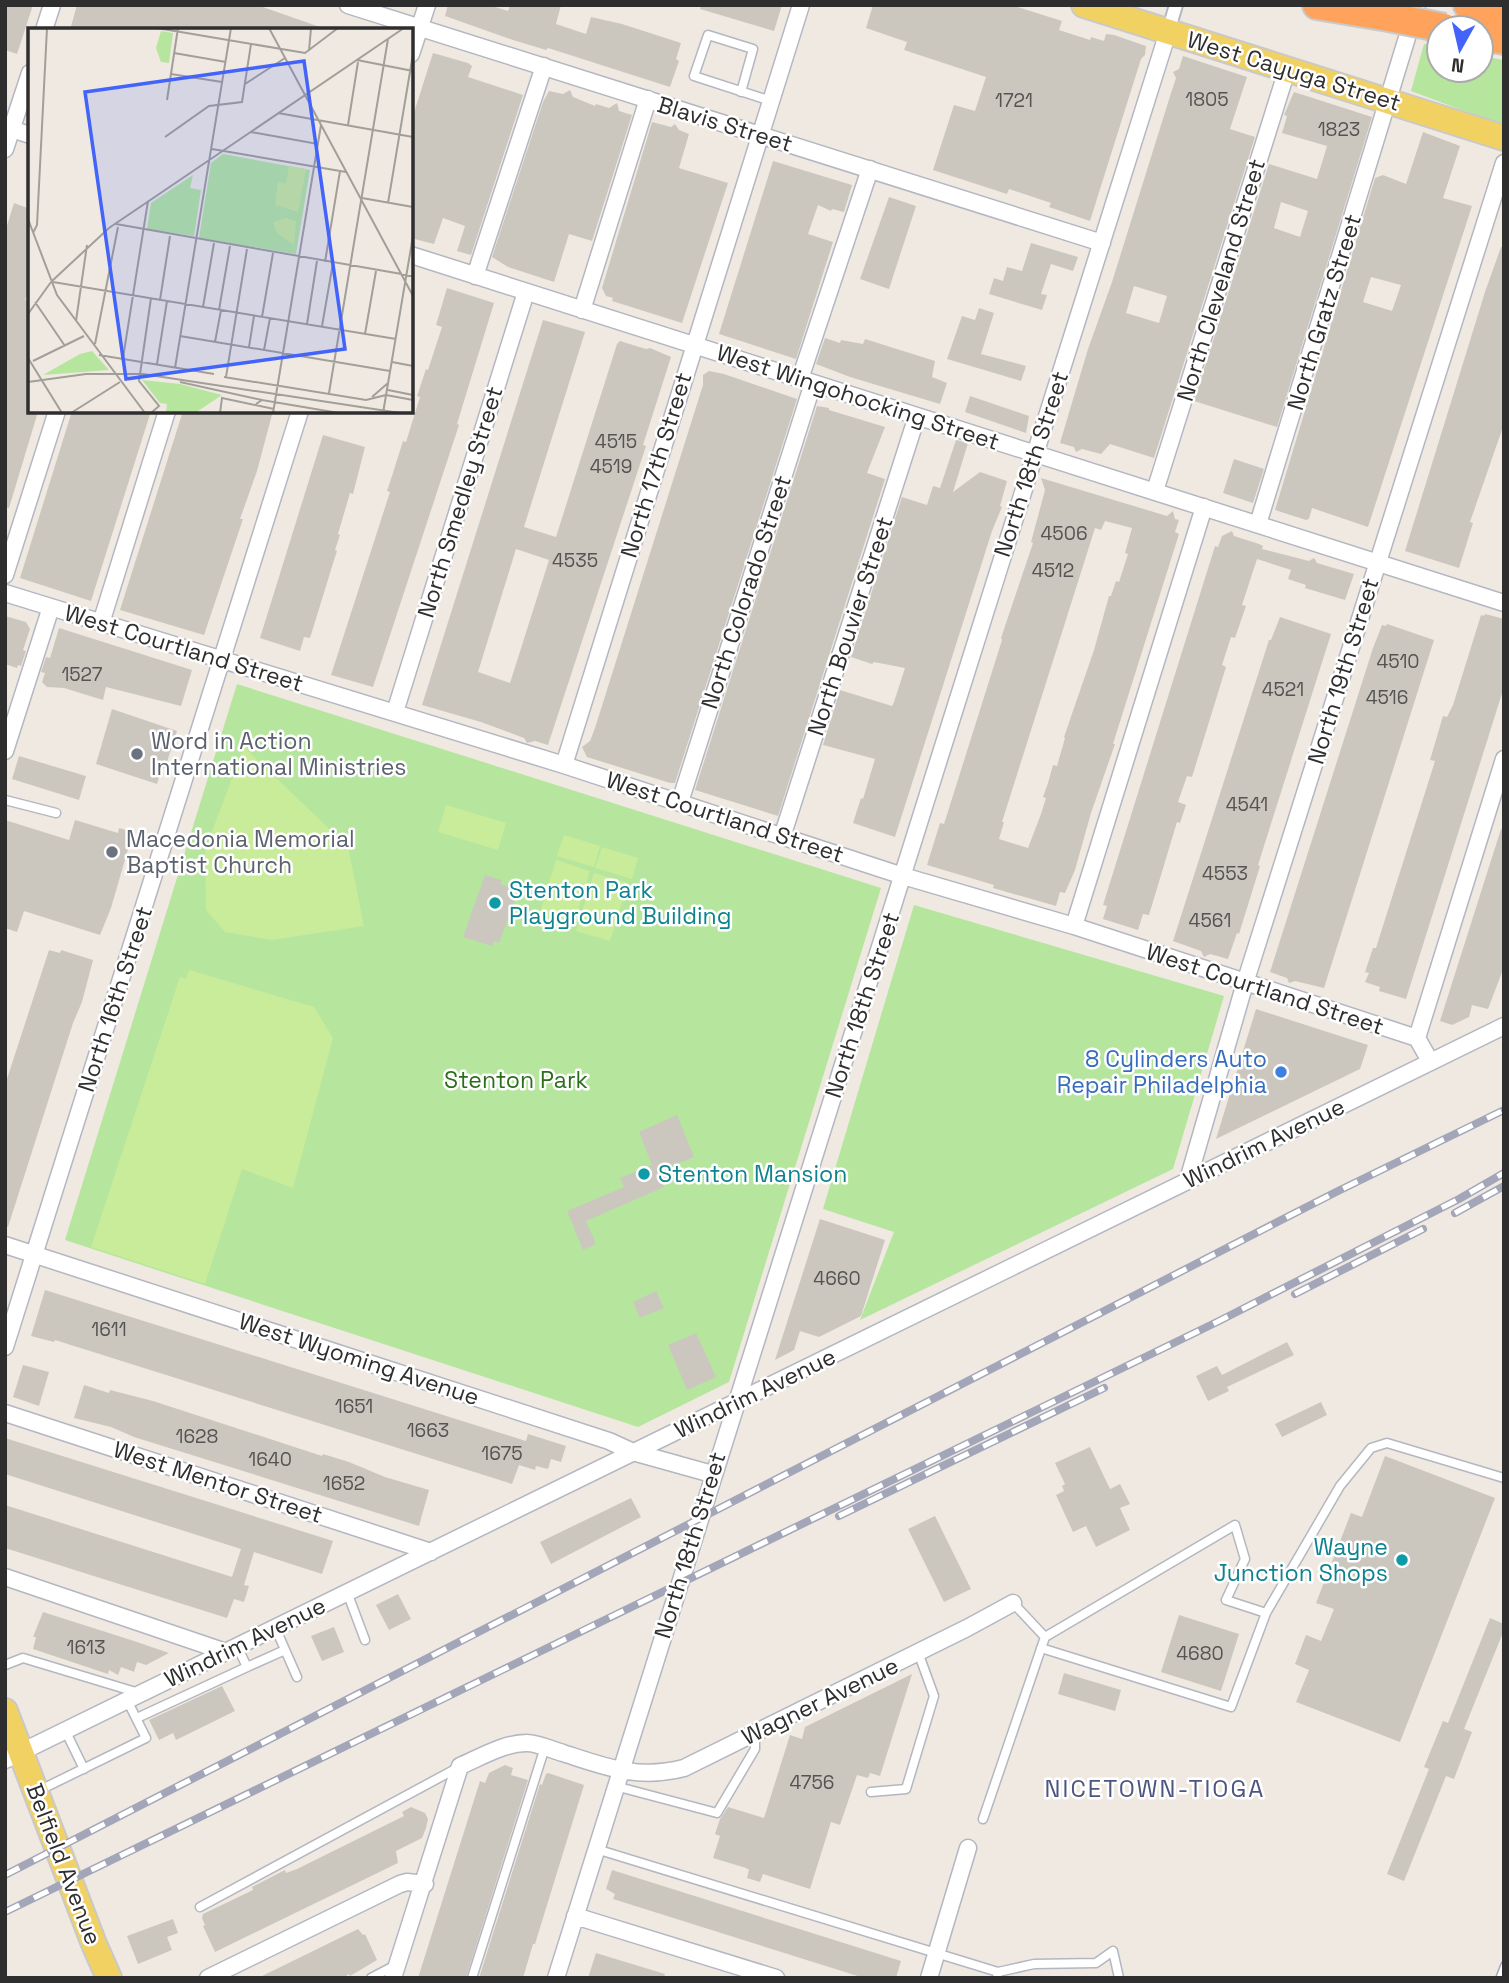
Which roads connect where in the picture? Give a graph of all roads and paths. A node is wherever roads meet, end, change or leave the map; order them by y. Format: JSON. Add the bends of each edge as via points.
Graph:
{"nodes":[{"id":1,"x":52,"y":5,"type":"edge"},
{"id":2,"x":348,"y":5,"type":"edge"},
{"id":3,"x":427,"y":5,"type":"edge"},
{"id":4,"x":801,"y":5,"type":"edge"},
{"id":5,"x":1084,"y":5,"type":"edge"},
{"id":6,"x":1176,"y":5,"type":"edge"},
{"id":7,"x":1317,"y":5,"type":"edge"},
{"id":8,"x":1338,"y":5,"type":"edge"},
{"id":9,"x":1417,"y":5,"type":"edge"},
{"id":10,"x":1468,"y":5,"type":"edge"},
{"id":11,"x":375,"y":9,"type":"edge"},
{"id":12,"x":1504,"y":13,"type":"edge"},
{"id":13,"x":1389,"y":17,"type":"junction"},
{"id":14,"x":1425,"y":24,"type":"edge"},
{"id":15,"x":45,"y":28,"type":"edge"},
{"id":16,"x":420,"y":28,"type":"junction"},
{"id":17,"x":1168,"y":32,"type":"junction"},
{"id":18,"x":413,"y":48,"type":"edge"},
{"id":19,"x":544,"y":66,"type":"junction"},
{"id":20,"x":1287,"y":70,"type":"junction"},
{"id":21,"x":28,"y":78,"type":"edge"},
{"id":22,"x":741,"y":92,"type":"junction"},
{"id":23,"x":648,"y":99,"type":"junction"},
{"id":24,"x":771,"y":101,"type":"junction"},
{"id":25,"x":1389,"y":101,"type":"junction"},
{"id":26,"x":8,"y":128,"type":"edge"},
{"id":27,"x":28,"y":134,"type":"edge"},
{"id":28,"x":760,"y":135,"type":"junction"},
{"id":29,"x":1504,"y":138,"type":"edge"},
{"id":30,"x":5,"y":149,"type":"edge"},
{"id":31,"x":1504,"y":163,"type":"edge"},
{"id":32,"x":870,"y":169,"type":"junction"},
{"id":33,"x":1102,"y":243,"type":"junction"},
{"id":34,"x":413,"y":256,"type":"edge"},
{"id":35,"x":475,"y":276,"type":"junction"},
{"id":36,"x":526,"y":292,"type":"junction"},
{"id":37,"x":582,"y":310,"type":"junction"},
{"id":38,"x":694,"y":345,"type":"junction"},
{"id":39,"x":806,"y":381,"type":"junction"},
{"id":40,"x":56,"y":413,"type":"edge"},
{"id":41,"x":166,"y":413,"type":"edge"},
{"id":42,"x":299,"y":413,"type":"edge"},
{"id":43,"x":917,"y":416,"type":"junction"},
{"id":44,"x":1034,"y":453,"type":"junction"},
{"id":45,"x":1155,"y":491,"type":"junction"},
{"id":46,"x":1204,"y":507,"type":"junction"},
{"id":47,"x":1258,"y":524,"type":"junction"},
{"id":48,"x":1377,"y":562,"type":"junction"},
{"id":49,"x":5,"y":575,"type":"edge"},
{"id":50,"x":5,"y":593,"type":"edge"},
{"id":51,"x":1504,"y":603,"type":"edge"},
{"id":52,"x":51,"y":607,"type":"junction"},
{"id":53,"x":100,"y":623,"type":"junction"},
{"id":54,"x":222,"y":661,"type":"junction"},
{"id":55,"x":395,"y":712,"type":"junction"},
{"id":56,"x":5,"y":751,"type":"edge"},
{"id":57,"x":1504,"y":759,"type":"edge"},
{"id":58,"x":564,"y":765,"type":"junction"},
{"id":59,"x":5,"y":800,"type":"edge"},
{"id":60,"x":680,"y":802,"type":"junction"},
{"id":61,"x":56,"y":813,"type":"dead end"},
{"id":62,"x":782,"y":837,"type":"junction"},
{"id":63,"x":903,"y":876,"type":"junction"},
{"id":64,"x":1074,"y":926,"type":"junction"},
{"id":65,"x":1245,"y":983,"type":"junction"},
{"id":66,"x":1504,"y":1026,"type":"edge"},
{"id":67,"x":1417,"y":1038,"type":"junction"},
{"id":68,"x":1430,"y":1061,"type":"junction"},
{"id":69,"x":1188,"y":1180,"type":"junction"},
{"id":70,"x":5,"y":1245,"type":"edge"},
{"id":71,"x":34,"y":1253,"type":"junction"},
{"id":72,"x":5,"y":1347,"type":"edge"},
{"id":73,"x":735,"y":1402,"type":"junction"},
{"id":74,"x":5,"y":1413,"type":"edge"},
{"id":75,"x":633,"y":1452,"type":"junction"},
{"id":76,"x":712,"y":1474,"type":"junction"},
{"id":77,"x":1504,"y":1478,"type":"edge"},
{"id":78,"x":431,"y":1552,"type":"junction"},
{"id":79,"x":5,"y":1577,"type":"edge"},
{"id":80,"x":347,"y":1592,"type":"junction"},
{"id":81,"x":1013,"y":1603,"type":"joint"},
{"id":82,"x":1266,"y":1613,"type":"junction"},
{"id":83,"x":275,"y":1628,"type":"junction"},
{"id":84,"x":1045,"y":1637,"type":"junction"},
{"id":85,"x":365,"y":1640,"type":"dead end"},
{"id":86,"x":1041,"y":1648,"type":"junction"},
{"id":87,"x":232,"y":1649,"type":"junction"},
{"id":88,"x":285,"y":1650,"type":"junction"},
{"id":89,"x":918,"y":1652,"type":"junction"},
{"id":90,"x":5,"y":1665,"type":"edge"},
{"id":91,"x":247,"y":1667,"type":"junction"},
{"id":92,"x":297,"y":1677,"type":"dead end"},
{"id":93,"x":134,"y":1697,"type":"junction"},
{"id":94,"x":5,"y":1711,"type":"edge"},
{"id":95,"x":137,"y":1718,"type":"junction"},
{"id":96,"x":65,"y":1730,"type":"junction"},
{"id":97,"x":755,"y":1732,"type":"junction"},
{"id":98,"x":545,"y":1747,"type":"junction"},
{"id":99,"x":13,"y":1756,"type":"edge"},
{"id":100,"x":460,"y":1766,"type":"junction"},
{"id":101,"x":84,"y":1769,"type":"junction"},
{"id":102,"x":618,"y":1779,"type":"junction"},
{"id":103,"x":37,"y":1791,"type":"junction"},
{"id":104,"x":871,"y":1792,"type":"dead end"},
{"id":105,"x":984,"y":1819,"type":"dead end"},
{"id":106,"x":968,"y":1848,"type":"dead end"},
{"id":107,"x":596,"y":1849,"type":"junction"},
{"id":108,"x":425,"y":1884,"type":"junction"},
{"id":109,"x":200,"y":1907,"type":"dead end"},
{"id":110,"x":575,"y":1916,"type":"junction"},
{"id":111,"x":936,"y":1954,"type":"junction"},
{"id":112,"x":395,"y":1971,"type":"edge"},
{"id":113,"x":998,"y":1975,"type":"edge"},
{"id":114,"x":109,"y":1978,"type":"edge"},
{"id":115,"x":208,"y":1978,"type":"edge"},
{"id":116,"x":371,"y":1978,"type":"edge"},
{"id":117,"x":472,"y":1978,"type":"edge"},
{"id":118,"x":556,"y":1978,"type":"edge"},
{"id":119,"x":776,"y":1978,"type":"edge"},
{"id":120,"x":929,"y":1978,"type":"edge"},
{"id":121,"x":1119,"y":1978,"type":"edge"}],
"edges":[{"from":1,"to":15,"type":"street"},
{"from":2,"to":11,"type":"street","name":"Blavis Street"},
{"from":3,"to":16,"type":"street"},
{"from":4,"to":24,"type":"street","name":"North 17th Street"},
{"from":5,"to":17,"type":"main road","name":"West Cayuga Street"},
{"from":6,"to":17,"type":"street"},
{"from":7,"to":13,"type":"highway"},
{"from":8,"to":13,"type":"highway"},
{"from":9,"to":25,"type":"street","name":"North Gratz Street"},
{"from":10,"to":12,"type":"highway"},
{"from":11,"to":16,"type":"street","name":"Blavis Street"},
{"from":13,"to":14,"type":"highway","bridge":true},
{"from":16,"to":18,"type":"street"},
{"from":16,"to":19,"type":"street","name":"Blavis Street"},
{"from":17,"to":20,"type":"main road","name":"West Cayuga Street"},
{"from":17,"to":33,"type":"street","name":"North 18th Street"},
{"from":19,"to":23,"type":"street","name":"Blavis Street"},
{"from":19,"to":35,"type":"street"},
{"from":20,"to":25,"type":"main road","name":"West Cayuga Street"},
{"from":20,"to":45,"type":"street","name":"North Cleveland Street"},
{"from":21,"to":26,"type":"street"},
{"from":22,"to":22,"type":"lane","via":[[694,76],[708,35],[753,49]]},
{"from":22,"to":24,"type":"lane"},
{"from":23,"to":28,"type":"street","name":"Blavis Street"},
{"from":23,"to":37,"type":"street"},
{"from":24,"to":28,"type":"street","name":"North 17th Street"},
{"from":25,"to":29,"type":"main road","name":"West Cayuga Street"},
{"from":25,"to":47,"type":"street","name":"North Gratz Street"},
{"from":26,"to":27,"type":"street"},
{"from":26,"to":30,"type":"street"},
{"from":28,"to":32,"type":"street","name":"Blavis Street"},
{"from":28,"to":38,"type":"street","name":"North 17th Street"},
{"from":31,"to":48,"type":"street","name":"North 19th Street"},
{"from":32,"to":33,"type":"street","name":"Blavis Street"},
{"from":32,"to":39,"type":"street","name":"North Colorado Street"},
{"from":33,"to":44,"type":"street","name":"North 18th Street"},
{"from":34,"to":35,"type":"street","name":"West Wingohocking Street"},
{"from":35,"to":36,"type":"street","name":"West Wingohocking Street"},
{"from":36,"to":37,"type":"street","name":"West Wingohocking Street"},
{"from":36,"to":55,"type":"street","name":"North Smedley Street"},
{"from":37,"to":38,"type":"street","name":"West Wingohocking Street"},
{"from":38,"to":39,"type":"street","name":"West Wingohocking Street"},
{"from":38,"to":58,"type":"street","name":"North 17th Street"},
{"from":39,"to":43,"type":"street","name":"West Wingohocking Street"},
{"from":39,"to":60,"type":"street","name":"North Colorado Street"},
{"from":40,"to":49,"type":"street"},
{"from":41,"to":53,"type":"street"},
{"from":42,"to":54,"type":"street","name":"North 16th Street"},
{"from":43,"to":44,"type":"street","name":"West Wingohocking Street"},
{"from":43,"to":62,"type":"street","name":"North Bouvier Street"},
{"from":44,"to":45,"type":"street","name":"West Wingohocking Street"},
{"from":44,"to":63,"type":"street","name":"North 18th Street"},
{"from":45,"to":46,"type":"street","name":"West Wingohocking Street"},
{"from":46,"to":47,"type":"street","name":"West Wingohocking Street"},
{"from":46,"to":64,"type":"street"},
{"from":47,"to":48,"type":"street","name":"West Wingohocking Street"},
{"from":48,"to":51,"type":"street","name":"West Wingohocking Street"},
{"from":48,"to":65,"type":"street","name":"North 19th Street"},
{"from":50,"to":52,"type":"street","name":"West Courtland Street"},
{"from":52,"to":53,"type":"street","name":"West Courtland Street"},
{"from":52,"to":56,"type":"street"},
{"from":53,"to":54,"type":"street","name":"West Courtland Street"},
{"from":54,"to":55,"type":"street","name":"West Courtland Street"},
{"from":54,"to":71,"type":"street","name":"North 16th Street"},
{"from":55,"to":58,"type":"street","name":"West Courtland Street"},
{"from":57,"to":67,"type":"street"},
{"from":58,"to":60,"type":"street","name":"West Courtland Street"},
{"from":59,"to":61,"type":"lane"},
{"from":60,"to":62,"type":"street","name":"West Courtland Street"},
{"from":62,"to":63,"type":"street","name":"West Courtland Street"},
{"from":63,"to":64,"type":"street","name":"West Courtland Street"},
{"from":63,"to":73,"type":"street","name":"North 18th Street"},
{"from":64,"to":65,"type":"street","name":"West Courtland Street"},
{"from":65,"to":67,"type":"street","name":"West Courtland Street"},
{"from":65,"to":69,"type":"street","name":"North 19th Street"},
{"from":66,"to":68,"type":"street","name":"Windrim Avenue"},
{"from":67,"to":68,"type":"street"},
{"from":68,"to":69,"type":"street","name":"Windrim Avenue"},
{"from":69,"to":73,"type":"street","name":"Windrim Avenue"},
{"from":70,"to":71,"type":"street","name":"West Wyoming Avenue"},
{"from":71,"to":72,"type":"street","name":"North 16th Street"},
{"from":71,"to":75,"type":"street","name":"West Wyoming Avenue","via":[[596,1436]]},
{"from":73,"to":75,"type":"street","name":"Windrim Avenue"},
{"from":73,"to":76,"type":"street","name":"North 18th Street"},
{"from":74,"to":78,"type":"street","name":"West Mentor Street"},
{"from":75,"to":76,"type":"street","name":"West Wyoming Avenue"},
{"from":75,"to":78,"type":"street","name":"Windrim Avenue"},
{"from":76,"to":102,"type":"street","name":"North 18th Street"},
{"from":77,"to":82,"type":"lane","via":[[1387,1443],[1371,1448],[1340,1486]]},
{"from":78,"to":80,"type":"street","name":"Windrim Avenue"},
{"from":79,"to":87,"type":"street"},
{"from":80,"to":83,"type":"street","name":"Windrim Avenue"},
{"from":80,"to":85,"type":"lane"},
{"from":81,"to":84,"type":"lane"},
{"from":81,"to":89,"type":"street","name":"Wagner Avenue"},
{"from":82,"to":84,"type":"lane","via":[[1226,1601],[1245,1559],[1235,1525]]},
{"from":82,"to":86,"type":"lane","via":[[1231,1707]]},
{"from":83,"to":87,"type":"street","name":"Windrim Avenue"},
{"from":83,"to":88,"type":"lane"},
{"from":84,"to":86,"type":"lane"},
{"from":86,"to":105,"type":"lane"},
{"from":87,"to":91,"type":"lane"},
{"from":87,"to":93,"type":"street","name":"Windrim Avenue"},
{"from":88,"to":91,"type":"lane"},
{"from":88,"to":92,"type":"lane"},
{"from":89,"to":97,"type":"street","name":"Wagner Avenue"},
{"from":89,"to":104,"type":"lane","via":[[934,1696],[906,1788]]},
{"from":90,"to":93,"type":"lane","via":[[23,1658]]},
{"from":91,"to":95,"type":"lane"},
{"from":93,"to":95,"type":"lane"},
{"from":93,"to":96,"type":"street","name":"Windrim Avenue"},
{"from":94,"to":99,"type":"main road","name":"Belfield Avenue"},
{"from":95,"to":101,"type":"lane","via":[[146,1738]]},
{"from":96,"to":99,"type":"street","name":"Windrim Avenue"},
{"from":96,"to":101,"type":"lane"},
{"from":97,"to":102,"type":"street","name":"Wagner Avenue","via":[[684,1768]]},
{"from":97,"to":102,"type":"lane","via":[[755,1749],[717,1813]]},
{"from":98,"to":100,"type":"street","via":[[527,1743],[504,1747]]},
{"from":98,"to":102,"type":"street","name":"Wagner Avenue"},
{"from":98,"to":117,"type":"lane"},
{"from":99,"to":103,"type":"main road","name":"Belfield Avenue"},
{"from":100,"to":108,"type":"street"},
{"from":100,"to":109,"type":"lane"},
{"from":101,"to":103,"type":"lane"},
{"from":102,"to":107,"type":"street","name":"North 18th Street"},
{"from":103,"to":114,"type":"main road","name":"Belfield Avenue"},
{"from":106,"to":111,"type":"street"},
{"from":107,"to":110,"type":"street","name":"North 18th Street"},
{"from":107,"to":111,"type":"lane"},
{"from":108,"to":112,"type":"street"},
{"from":108,"to":115,"type":"street","via":[[400,1884]]},
{"from":110,"to":118,"type":"street","name":"North 18th Street"},
{"from":110,"to":119,"type":"street"},
{"from":111,"to":113,"type":"lane"},
{"from":111,"to":120,"type":"street"},
{"from":112,"to":116,"type":"lane"},
{"from":113,"to":121,"type":"lane","via":[[1034,1964],[1096,1964],[1113,1951]]}]}
